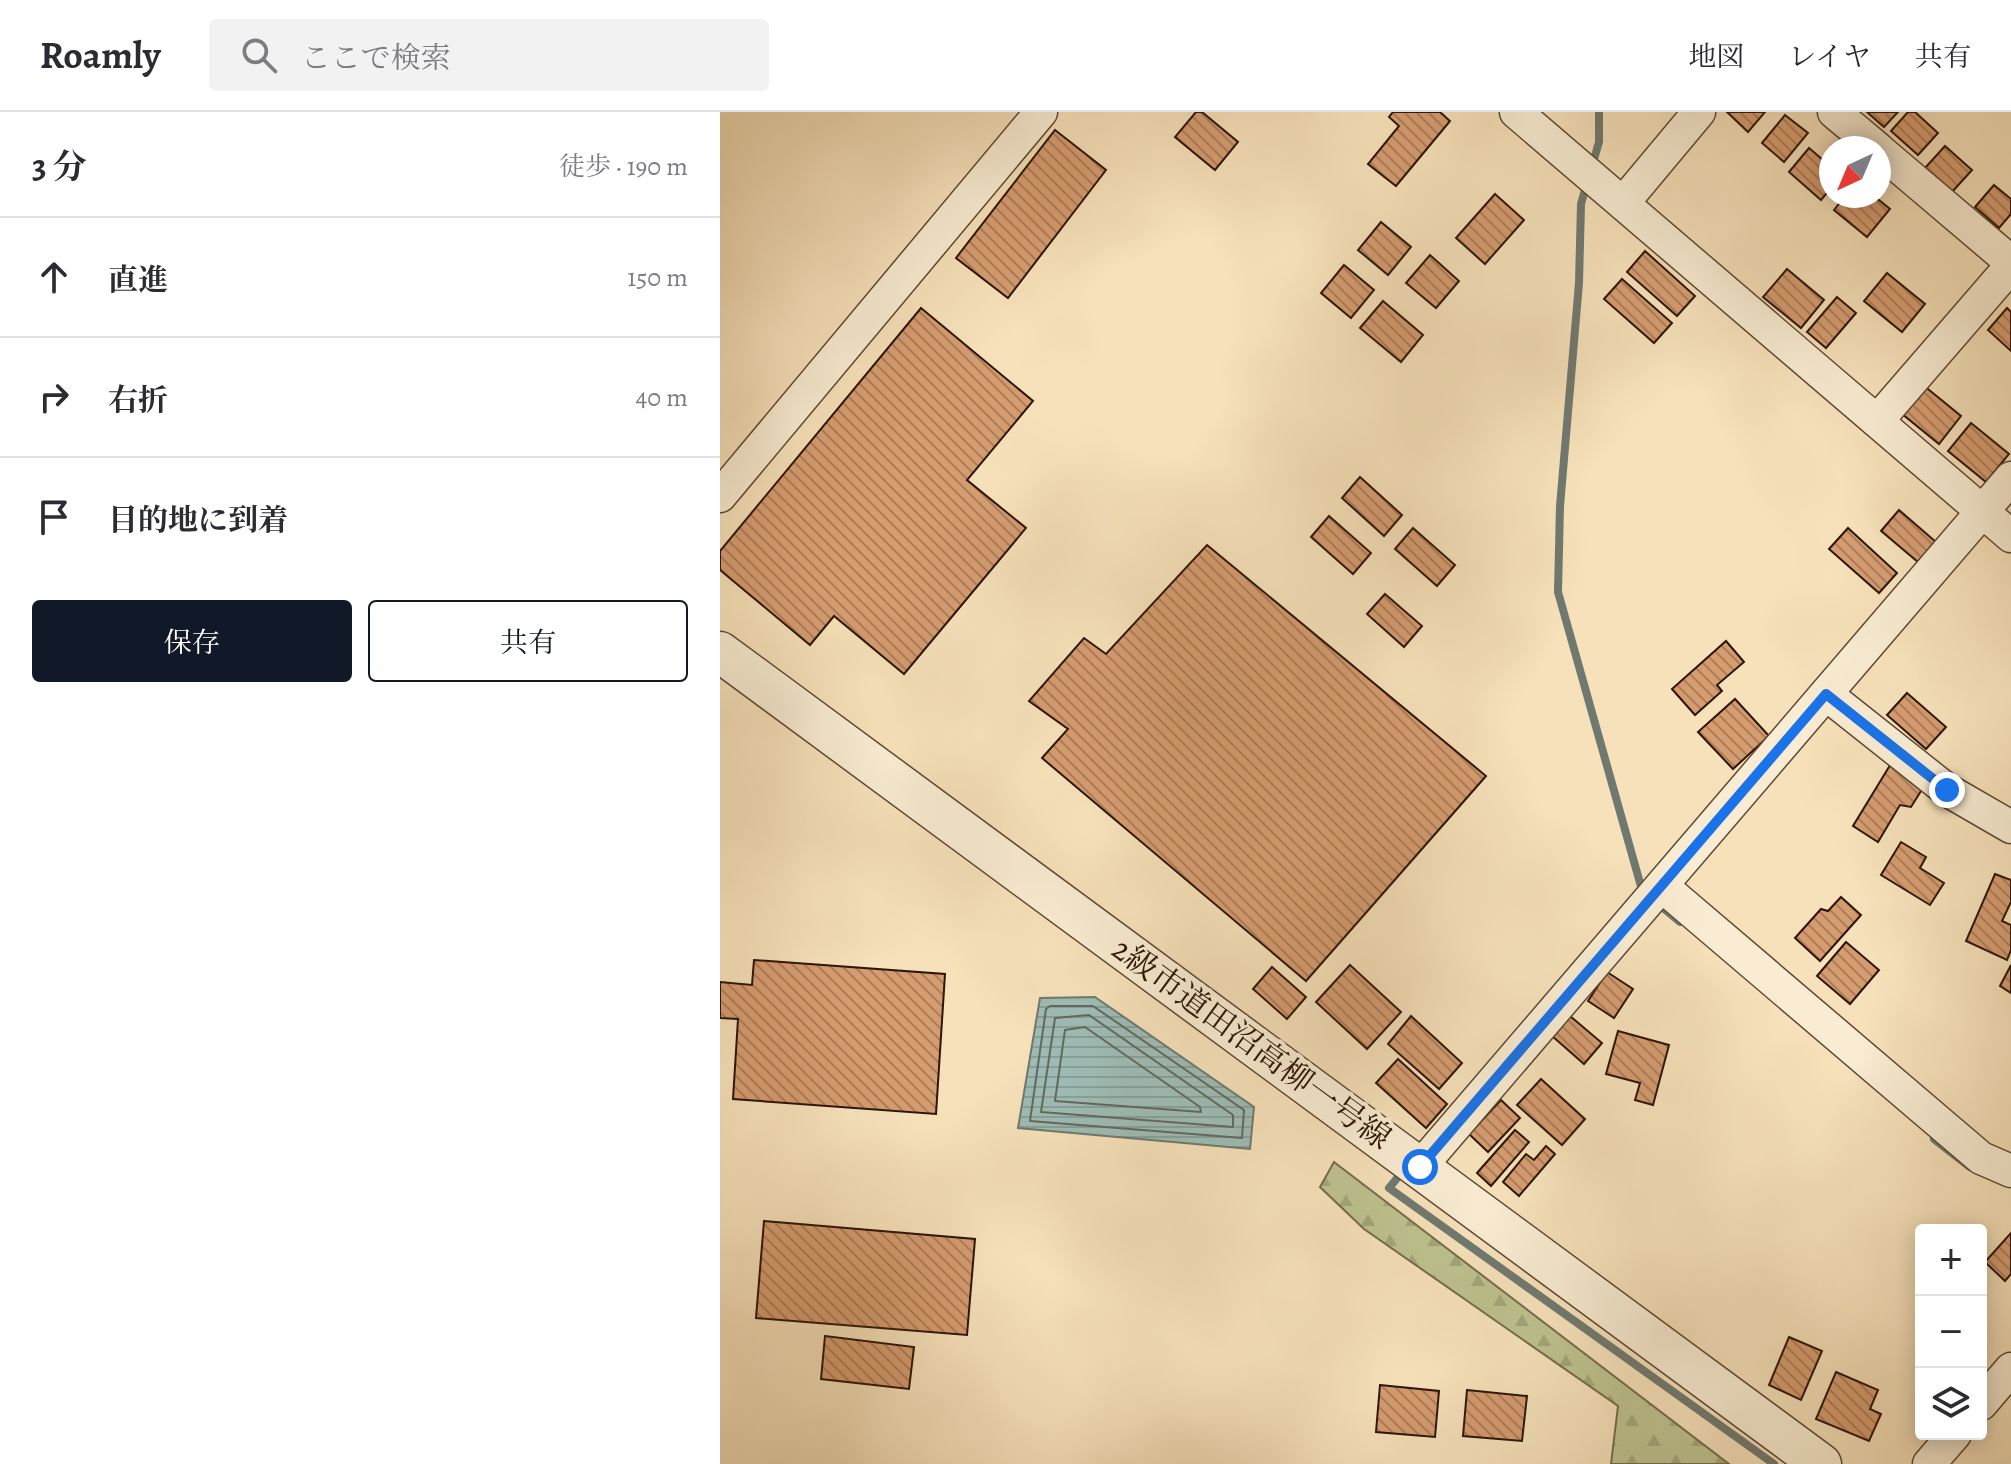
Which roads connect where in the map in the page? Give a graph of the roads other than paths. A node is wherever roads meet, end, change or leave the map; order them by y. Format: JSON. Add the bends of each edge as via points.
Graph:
{"nodes":[{"id":1,"x":1041,"y":112,"type":"edge"},
{"id":2,"x":1516,"y":112,"type":"edge"},
{"id":3,"x":1699,"y":112,"type":"edge"},
{"id":4,"x":1834,"y":112,"type":"edge"},
{"id":5,"x":1863,"y":136,"type":"edge"},
{"id":6,"x":1891,"y":160,"type":"edge"},
{"id":7,"x":1623,"y":203,"type":"junction"},
{"id":8,"x":2011,"y":264,"type":"edge"},
{"id":9,"x":1877,"y":421,"type":"junction"},
{"id":10,"x":2011,"y":478,"type":"edge"},
{"id":11,"x":720,"y":496,"type":"edge"},
{"id":12,"x":1982,"y":513,"type":"junction"},
{"id":13,"x":2011,"y":536,"type":"edge"},
{"id":14,"x":720,"y":652,"type":"edge"},
{"id":15,"x":1826,"y":694,"type":"junction"},
{"id":16,"x":2011,"y":827,"type":"edge"},
{"id":17,"x":1662,"y":886,"type":"junction"},
{"id":18,"x":1420,"y":1167,"type":"junction"},
{"id":19,"x":2011,"y":1171,"type":"edge"},
{"id":20,"x":2011,"y":1369,"type":"edge"},
{"id":21,"x":1987,"y":1397,"type":"edge"},
{"id":22,"x":1950,"y":1440,"type":"edge"},
{"id":23,"x":1821,"y":1464,"type":"edge"},
{"id":24,"x":1929,"y":1464,"type":"edge"}],
"edges":[{"from":1,"to":11,"type":"street"},
{"from":2,"to":7,"type":"street"},
{"from":3,"to":7,"type":"street"},
{"from":4,"to":5,"type":"street"},
{"from":6,"to":8,"type":"street"},
{"from":7,"to":9,"type":"street"},
{"from":8,"to":9,"type":"street"},
{"from":9,"to":12,"type":"street"},
{"from":10,"to":12,"type":"street"},
{"from":12,"to":13,"type":"street"},
{"from":12,"to":15,"type":"street"},
{"from":14,"to":18,"type":"street","name":"2級市道田沼高柳一号線"},
{"from":15,"to":16,"type":"street","via":[[1947,790]]},
{"from":15,"to":17,"type":"street"},
{"from":17,"to":18,"type":"street"},
{"from":17,"to":19,"type":"street","via":[[1981,1158]]},
{"from":18,"to":23,"type":"street","name":"2級市道田沼高柳一号線"},
{"from":20,"to":21,"type":"street"},
{"from":22,"to":24,"type":"street"}]}
